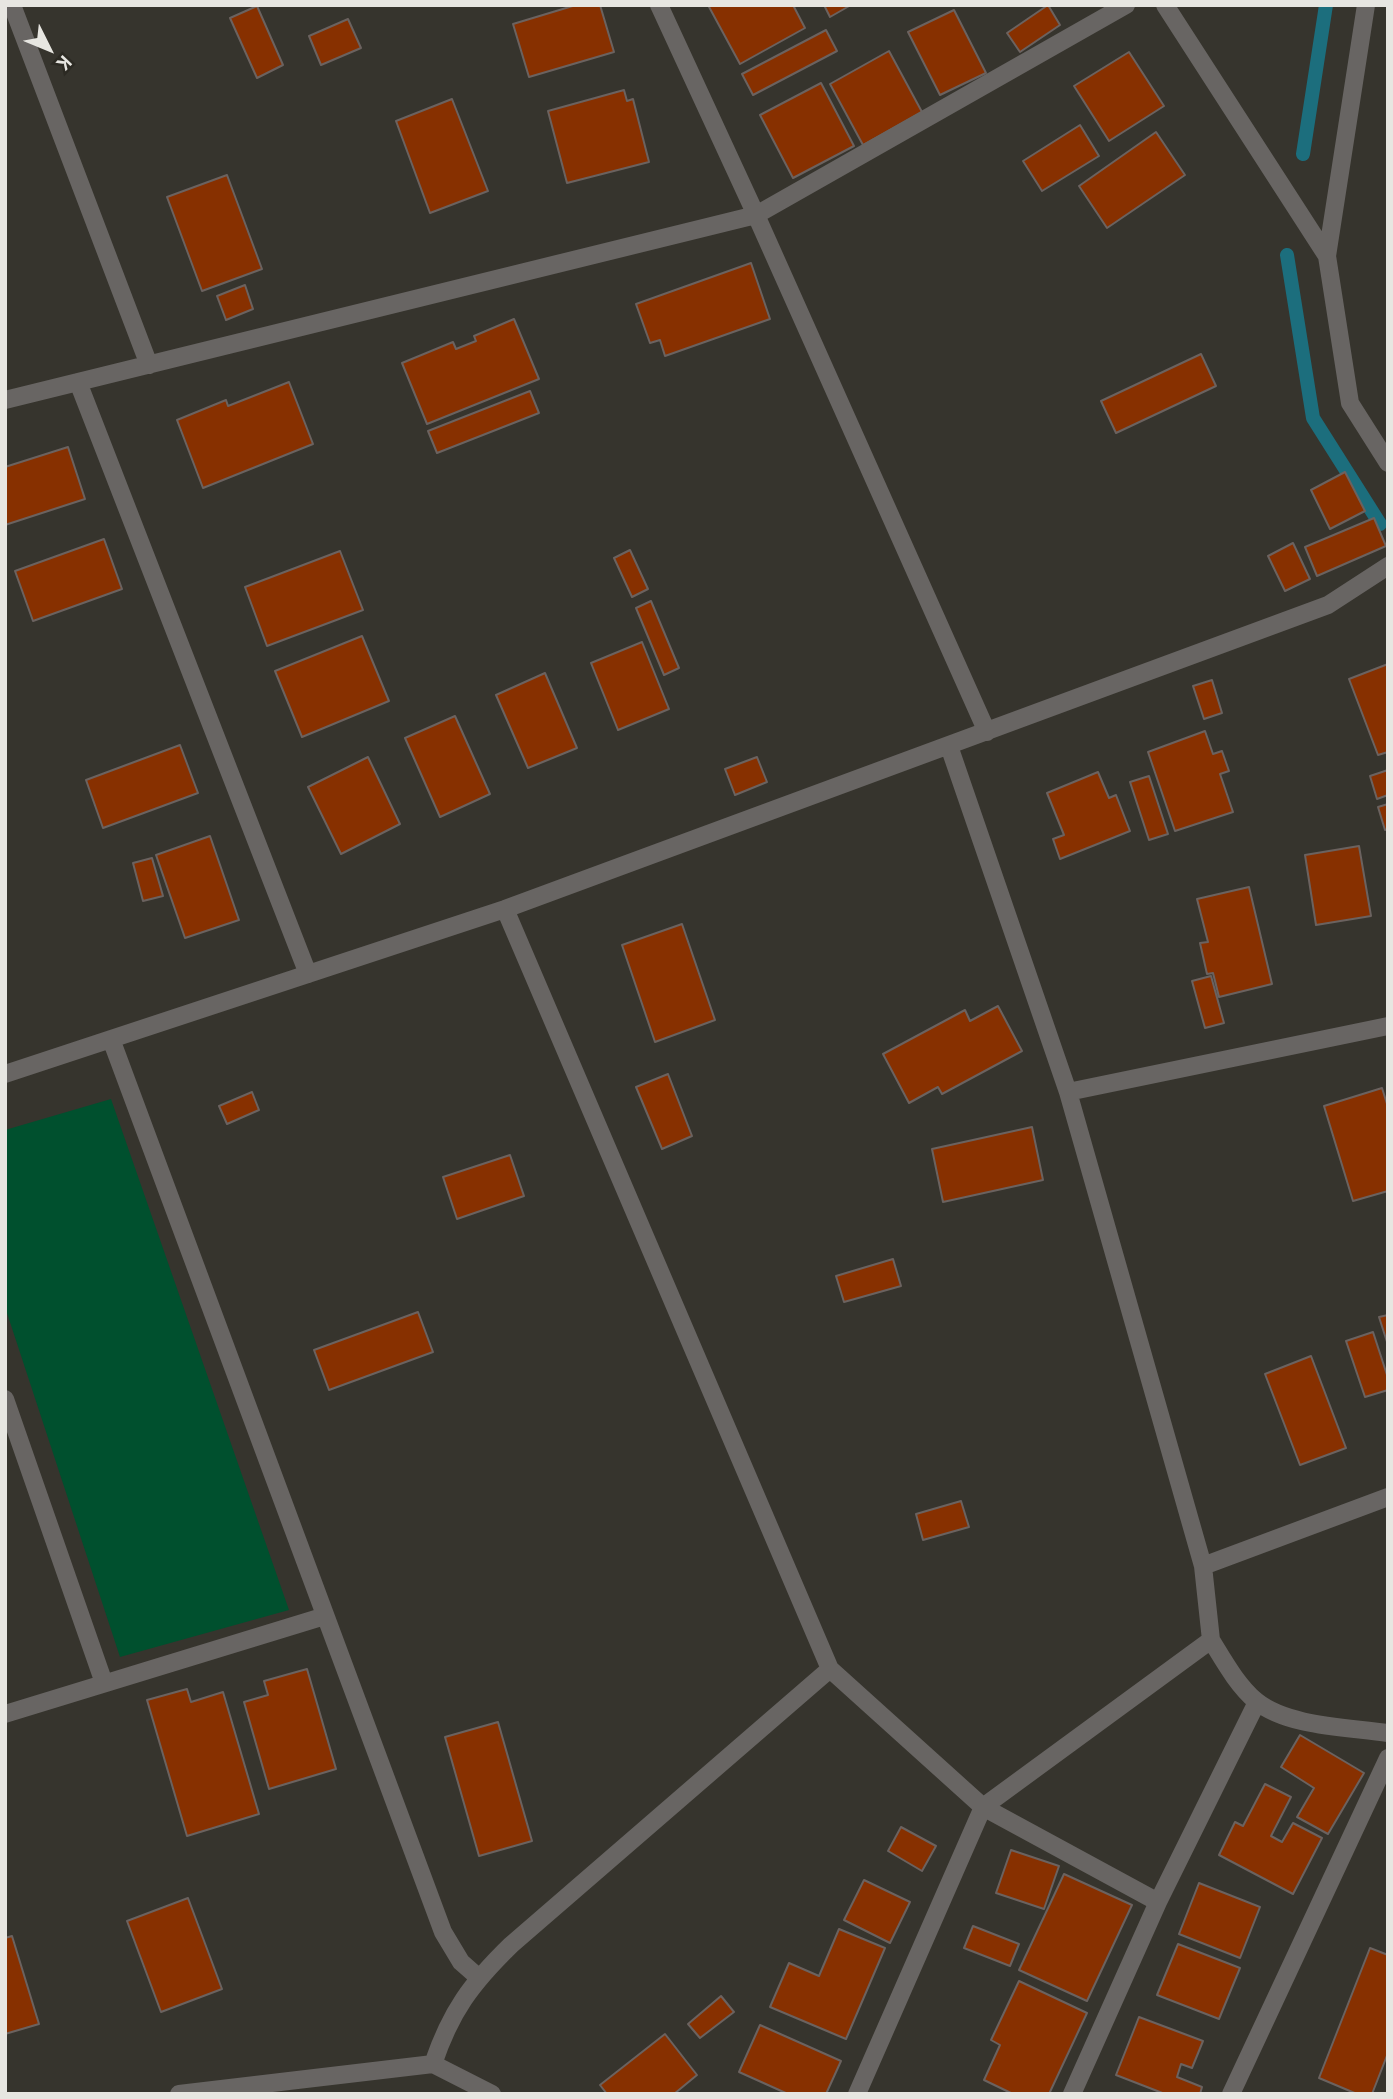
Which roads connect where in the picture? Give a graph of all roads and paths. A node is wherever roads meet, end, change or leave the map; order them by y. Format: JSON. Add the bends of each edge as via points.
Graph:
{"nodes":[{"id":1,"x":12,"y":5,"type":"edge"},
{"id":2,"x":659,"y":5,"type":"edge"},
{"id":3,"x":1126,"y":5,"type":"edge"},
{"id":4,"x":1166,"y":5,"type":"edge"},
{"id":5,"x":1366,"y":5,"type":"edge"},
{"id":6,"x":757,"y":215,"type":"junction"},
{"id":7,"x":1327,"y":256,"type":"junction"},
{"id":8,"x":149,"y":365,"type":"junction"},
{"id":9,"x":78,"y":382,"type":"junction"},
{"id":10,"x":5,"y":400,"type":"edge"},
{"id":11,"x":1388,"y":463,"type":"edge"},
{"id":12,"x":1388,"y":566,"type":"edge"},
{"id":13,"x":987,"y":732,"type":"junction"},
{"id":14,"x":949,"y":746,"type":"junction"},
{"id":15,"x":505,"y":909,"type":"junction"},
{"id":16,"x":308,"y":974,"type":"junction"},
{"id":17,"x":1388,"y":1026,"type":"edge"},
{"id":18,"x":111,"y":1039,"type":"junction"},
{"id":19,"x":5,"y":1074,"type":"edge"},
{"id":20,"x":1068,"y":1092,"type":"junction"},
{"id":21,"x":5,"y":1399,"type":"edge"},
{"id":22,"x":1388,"y":1497,"type":"edge"},
{"id":23,"x":1203,"y":1566,"type":"junction"},
{"id":24,"x":325,"y":1616,"type":"junction"},
{"id":25,"x":1210,"y":1640,"type":"junction"},
{"id":26,"x":830,"y":1669,"type":"junction"},
{"id":27,"x":104,"y":1683,"type":"junction"},
{"id":28,"x":1257,"y":1702,"type":"junction"},
{"id":29,"x":5,"y":1714,"type":"edge"},
{"id":30,"x":1388,"y":1733,"type":"edge"},
{"id":31,"x":1388,"y":1758,"type":"edge"},
{"id":32,"x":983,"y":1807,"type":"junction"},
{"id":33,"x":1158,"y":1902,"type":"junction"},
{"id":34,"x":478,"y":1978,"type":"junction"},
{"id":35,"x":433,"y":2064,"type":"junction"},
{"id":36,"x":178,"y":2094,"type":"edge"},
{"id":37,"x":492,"y":2094,"type":"edge"},
{"id":38,"x":857,"y":2094,"type":"edge"},
{"id":39,"x":1072,"y":2094,"type":"edge"},
{"id":40,"x":1231,"y":2094,"type":"edge"}],
"edges":[{"from":1,"to":8,"type":"street"},
{"from":2,"to":6,"type":"street"},
{"from":3,"to":6,"type":"street"},
{"from":4,"to":7,"type":"street"},
{"from":5,"to":7,"type":"street"},
{"from":6,"to":8,"type":"street"},
{"from":6,"to":13,"type":"street"},
{"from":7,"to":11,"type":"street","via":[[1350,403]]},
{"from":8,"to":9,"type":"street"},
{"from":9,"to":10,"type":"street"},
{"from":9,"to":16,"type":"street"},
{"from":12,"to":13,"type":"street","via":[[1328,605]]},
{"from":13,"to":14,"type":"street"},
{"from":14,"to":15,"type":"street"},
{"from":14,"to":20,"type":"street"},
{"from":15,"to":16,"type":"street"},
{"from":15,"to":26,"type":"street"},
{"from":16,"to":18,"type":"street"},
{"from":17,"to":20,"type":"street"},
{"from":18,"to":19,"type":"street"},
{"from":18,"to":24,"type":"street"},
{"from":20,"to":23,"type":"street"},
{"from":21,"to":27,"type":"street"},
{"from":22,"to":23,"type":"street"},
{"from":23,"to":25,"type":"street"},
{"from":24,"to":27,"type":"street"},
{"from":24,"to":34,"type":"street","via":[[443,1932],[461,1962]]},
{"from":25,"to":28,"type":"street"},
{"from":25,"to":32,"type":"street"},
{"from":26,"to":32,"type":"street"},
{"from":26,"to":34,"type":"street"},
{"from":27,"to":29,"type":"street"},
{"from":28,"to":30,"type":"street","via":[[1297,1720]]},
{"from":28,"to":33,"type":"street"},
{"from":31,"to":40,"type":"street"},
{"from":32,"to":33,"type":"street"},
{"from":32,"to":38,"type":"street"},
{"from":33,"to":39,"type":"street"},
{"from":34,"to":35,"type":"street","via":[[460,2003]]},
{"from":35,"to":36,"type":"street"},
{"from":35,"to":37,"type":"street"}]}
